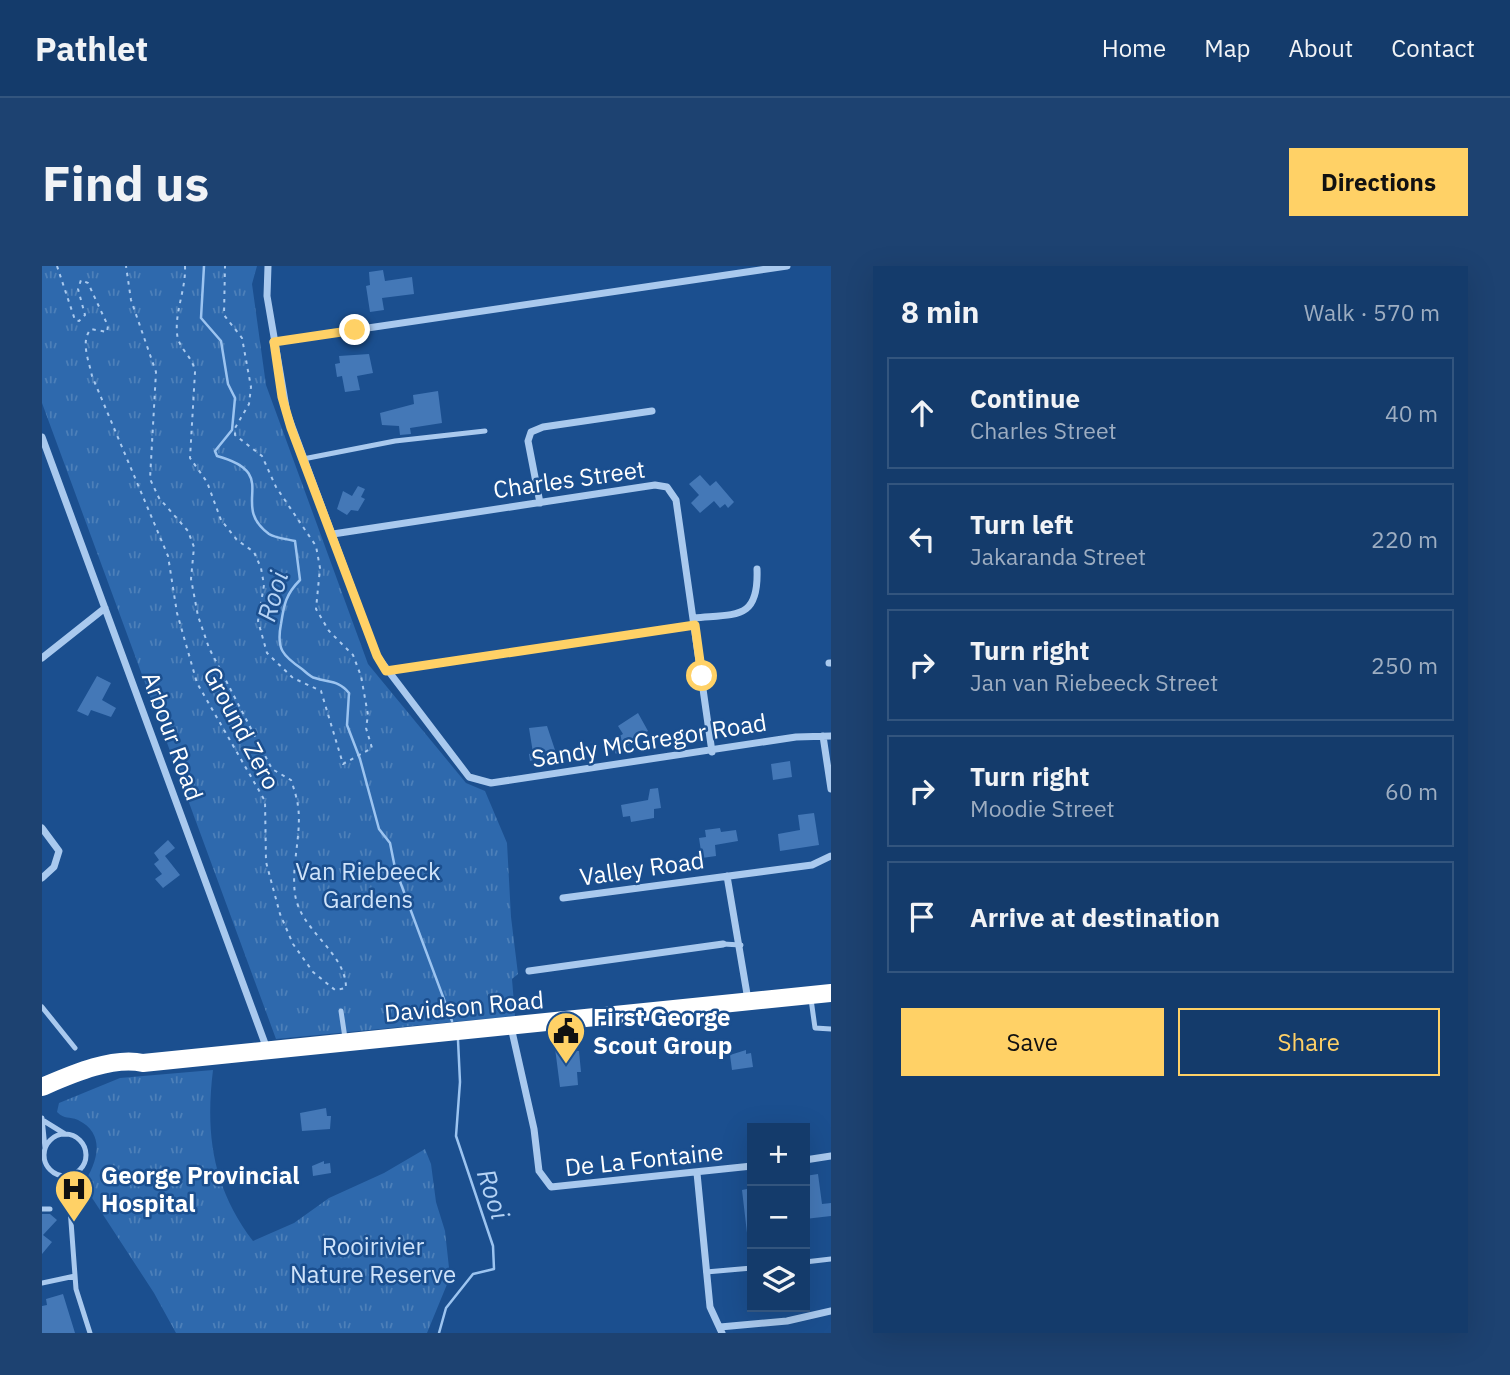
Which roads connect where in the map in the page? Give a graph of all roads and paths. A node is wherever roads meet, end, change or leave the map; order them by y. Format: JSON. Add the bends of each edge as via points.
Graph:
{"nodes":[{"id":1,"x":57,"y":266,"type":"edge"},
{"id":2,"x":126,"y":266,"type":"edge"},
{"id":3,"x":185,"y":266,"type":"edge"},
{"id":4,"x":225,"y":266,"type":"edge"},
{"id":5,"x":268,"y":266,"type":"edge"},
{"id":6,"x":787,"y":266,"type":"edge"},
{"id":7,"x":274,"y":342,"type":"junction"},
{"id":8,"x":652,"y":411,"type":"dead end"},
{"id":9,"x":485,"y":431,"type":"dead end"},
{"id":10,"x":42,"y":437,"type":"edge"},
{"id":11,"x":303,"y":459,"type":"junction"},
{"id":12,"x":540,"y":503,"type":"junction"},
{"id":13,"x":332,"y":534,"type":"junction"},
{"id":14,"x":757,"y":569,"type":"dead end"},
{"id":15,"x":105,"y":608,"type":"junction"},
{"id":16,"x":695,"y":621,"type":"junction"},
{"id":17,"x":42,"y":658,"type":"edge"},
{"id":18,"x":386,"y":671,"type":"junction"},
{"id":19,"x":827,"y":736,"type":"edge"},
{"id":20,"x":712,"y":752,"type":"junction"},
{"id":21,"x":831,"y":789,"type":"edge"},
{"id":22,"x":42,"y":828,"type":"edge"},
{"id":23,"x":831,"y":856,"type":"edge"},
{"id":24,"x":727,"y":876,"type":"junction"},
{"id":25,"x":42,"y":878,"type":"edge"},
{"id":26,"x":563,"y":898,"type":"dead end"},
{"id":27,"x":723,"y":944,"type":"joint"},
{"id":28,"x":741,"y":946,"type":"junction"},
{"id":29,"x":529,"y":971,"type":"dead end"},
{"id":30,"x":831,"y":993,"type":"edge"},
{"id":31,"x":811,"y":995,"type":"junction"},
{"id":32,"x":749,"y":1001,"type":"junction"},
{"id":33,"x":42,"y":1007,"type":"edge"},
{"id":34,"x":341,"y":1011,"type":"dead end"},
{"id":35,"x":510,"y":1027,"type":"junction"},
{"id":36,"x":831,"y":1029,"type":"edge"},
{"id":37,"x":345,"y":1042,"type":"junction"},
{"id":38,"x":75,"y":1048,"type":"dead end"},
{"id":39,"x":268,"y":1049,"type":"junction"},
{"id":40,"x":143,"y":1063,"type":"junction"},
{"id":41,"x":42,"y":1087,"type":"edge"},
{"id":42,"x":42,"y":1101,"type":"edge"},
{"id":43,"x":43,"y":1120,"type":"edge"},
{"id":44,"x":65,"y":1135,"type":"junction"},
{"id":45,"x":46,"y":1148,"type":"junction"},
{"id":46,"x":831,"y":1156,"type":"edge"},
{"id":47,"x":810,"y":1159,"type":"edge"},
{"id":48,"x":747,"y":1167,"type":"edge"},
{"id":49,"x":697,"y":1173,"type":"junction"},
{"id":50,"x":70,"y":1208,"type":"dead end"},
{"id":51,"x":42,"y":1209,"type":"edge"},
{"id":52,"x":50,"y":1209,"type":"dead end"},
{"id":53,"x":831,"y":1259,"type":"edge"},
{"id":54,"x":810,"y":1261,"type":"edge"},
{"id":55,"x":747,"y":1268,"type":"edge"},
{"id":56,"x":706,"y":1272,"type":"junction"},
{"id":57,"x":75,"y":1276,"type":"junction"},
{"id":58,"x":42,"y":1283,"type":"edge"},
{"id":59,"x":831,"y":1311,"type":"edge"},
{"id":60,"x":721,"y":1330,"type":"edge"},
{"id":61,"x":90,"y":1333,"type":"edge"}],
"edges":[{"from":1,"to":2,"type":"path","name":"Ground Zero","via":[[75,320],[85,315],[78,289],[81,280],[89,283],[108,326],[107,332],[91,329],[86,334],[92,376],[168,556],[177,613],[197,683],[265,801],[265,862],[280,914],[293,944],[313,972],[335,989],[346,988],[346,979],[304,920],[295,894],[299,808],[291,780],[272,769],[209,648],[191,579],[194,547],[188,531],[159,498],[150,479],[156,372],[131,300]]},
{"from":3,"to":4,"type":"path","via":[[177,330],[178,343],[194,363],[195,372],[190,458],[207,482],[222,520],[237,540],[254,552],[261,568],[264,585],[258,621],[267,653],[293,678],[321,691],[343,764],[372,748],[360,677],[353,654],[329,631],[316,609],[320,568],[316,546],[276,487],[262,456],[235,435],[251,387],[242,338],[225,315]]},
{"from":5,"to":7,"type":"street","via":[[265,287]]},
{"from":6,"to":7,"type":"street"},
{"from":7,"to":11,"type":"street","via":[[284,405]]},
{"from":8,"to":12,"type":"street","via":[[531,432],[528,441]]},
{"from":9,"to":11,"type":"lane","via":[[395,441]]},
{"from":10,"to":15,"type":"street","name":"Arbour Road"},
{"from":11,"to":13,"type":"street"},
{"from":12,"to":13,"type":"street","name":"Charles Street"},
{"from":12,"to":16,"type":"street","name":"Charles Street","via":[[655,485],[671,489]]},
{"from":13,"to":18,"type":"street"},
{"from":14,"to":16,"type":"street","via":[[758,592],[751,606]]},
{"from":15,"to":17,"type":"street"},
{"from":15,"to":39,"type":"street","name":"Arbour Road"},
{"from":16,"to":18,"type":"street"},
{"from":16,"to":20,"type":"street","name":"Charles Street"},
{"from":18,"to":20,"type":"street","name":"Sandy McGregor Road","via":[[474,780],[491,783]]},
{"from":19,"to":20,"type":"street","name":"Sandy McGregor Road"},
{"from":19,"to":21,"type":"street"},
{"from":22,"to":25,"type":"street","via":[[58,851],[54,867]]},
{"from":23,"to":24,"type":"street","name":"Valley Road","via":[[812,865]]},
{"from":24,"to":26,"type":"street","name":"Valley Road"},
{"from":24,"to":28,"type":"street","name":"Valley Road"},
{"from":27,"to":28,"type":"lane"},
{"from":27,"to":29,"type":"street"},
{"from":28,"to":32,"type":"street","name":"Valley Road"},
{"from":30,"to":31,"type":"highway","name":"Davidson Road"},
{"from":31,"to":32,"type":"highway","name":"Davidson Road"},
{"from":31,"to":36,"type":"lane","via":[[815,1028]]},
{"from":32,"to":35,"type":"highway","name":"Davidson Road"},
{"from":33,"to":38,"type":"lane"},
{"from":34,"to":37,"type":"lane"},
{"from":35,"to":37,"type":"highway","name":"Davidson Road"},
{"from":35,"to":49,"type":"street","name":"De La Fontaine","via":[[542,1179],[558,1188]]},
{"from":37,"to":39,"type":"highway","name":"Davidson Road"},
{"from":39,"to":40,"type":"highway","name":"Davidson Road"},
{"from":40,"to":41,"type":"highway","name":"Davidson Road","via":[[108,1065]]},
{"from":40,"to":42,"type":"highway","name":"Davidson Road","via":[[84,1081]]},
{"from":43,"to":44,"type":"lane"},
{"from":43,"to":45,"type":"lane"},
{"from":44,"to":45,"type":"lane","via":[[57,1136]]},
{"from":44,"to":45,"type":"lane","via":[[85,1148],[86,1159],[78,1172],[62,1176],[52,1171],[45,1161]]},
{"from":46,"to":47,"type":"street"},
{"from":48,"to":49,"type":"street","name":"De La Fontaine"},
{"from":49,"to":56,"type":"street"},
{"from":50,"to":57,"type":"lane"},
{"from":51,"to":52,"type":"lane"},
{"from":53,"to":54,"type":"lane"},
{"from":55,"to":56,"type":"lane"},
{"from":56,"to":60,"type":"street","via":[[710,1307]]},
{"from":57,"to":58,"type":"lane"},
{"from":57,"to":61,"type":"lane"},
{"from":59,"to":60,"type":"street"}]}
